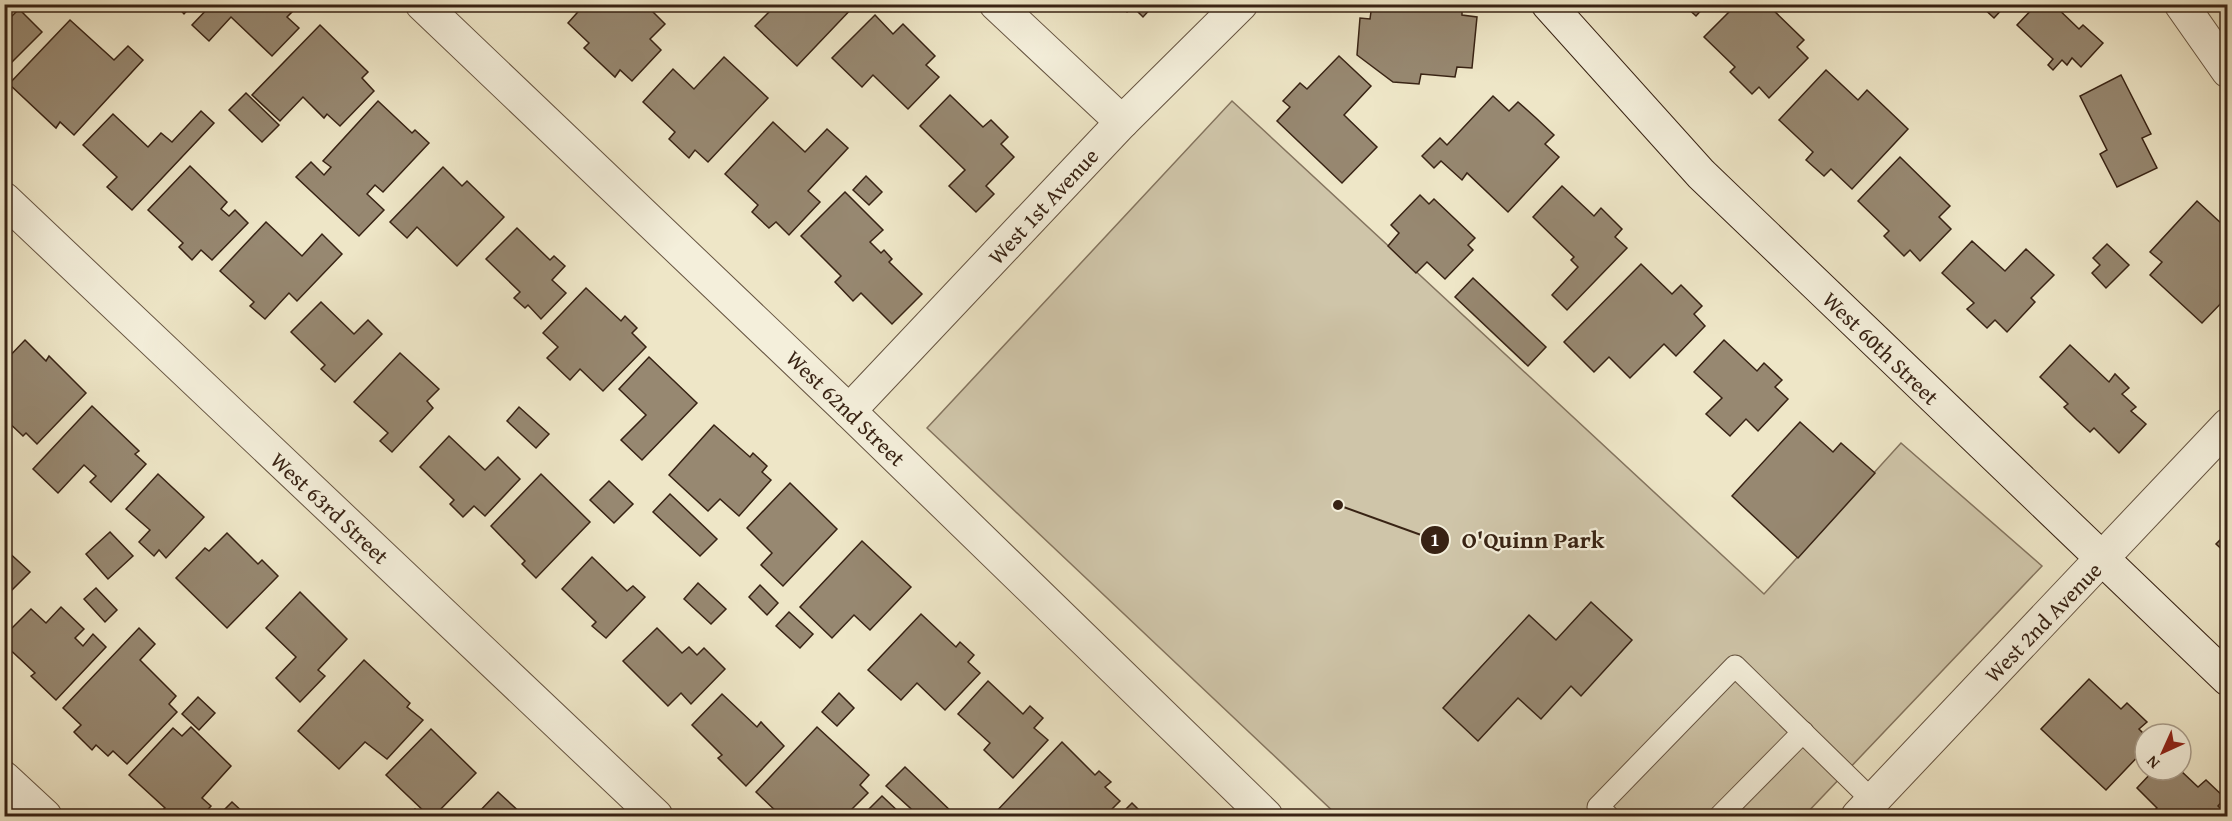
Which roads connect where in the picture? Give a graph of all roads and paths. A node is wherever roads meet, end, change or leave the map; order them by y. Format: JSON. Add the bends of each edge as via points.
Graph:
{"nodes":[{"id":1,"x":422,"y":4,"type":"edge"},
{"id":2,"x":996,"y":4,"type":"edge"},
{"id":3,"x":1240,"y":4,"type":"edge"},
{"id":4,"x":1548,"y":4,"type":"edge"},
{"id":5,"x":2181,"y":4,"type":"edge"},
{"id":6,"x":2228,"y":71,"type":"edge"},
{"id":7,"x":1122,"y":122,"type":"junction"},
{"id":8,"x":4,"y":199,"type":"edge"},
{"id":9,"x":849,"y":411,"type":"junction"},
{"id":10,"x":2228,"y":425,"type":"edge"},
{"id":11,"x":2101,"y":561,"type":"junction"},
{"id":12,"x":2228,"y":679,"type":"edge"},
{"id":13,"x":1803,"y":732,"type":"junction"},
{"id":14,"x":4,"y":778,"type":"edge"},
{"id":15,"x":1865,"y":808,"type":"edge"},
{"id":16,"x":45,"y":816,"type":"edge"},
{"id":17,"x":656,"y":816,"type":"edge"},
{"id":18,"x":1266,"y":816,"type":"edge"},
{"id":19,"x":1608,"y":816,"type":"edge"},
{"id":20,"x":1720,"y":816,"type":"edge"}],
"edges":[{"from":1,"to":9,"type":"street","name":"West 62nd Street"},
{"from":2,"to":7,"type":"street"},
{"from":3,"to":7,"type":"street","name":"West 1st Avenue"},
{"from":4,"to":11,"type":"street","name":"West 60th Street","via":[[1701,174]]},
{"from":5,"to":6,"type":"street"},
{"from":7,"to":9,"type":"street","name":"West 1st Avenue"},
{"from":8,"to":17,"type":"street","name":"West 63rd Street"},
{"from":9,"to":18,"type":"street","name":"West 62nd Street"},
{"from":10,"to":11,"type":"street","name":"West 2nd Avenue"},
{"from":11,"to":12,"type":"street","name":"West 60th Street"},
{"from":11,"to":15,"type":"street","name":"West 2nd Avenue"},
{"from":13,"to":15,"type":"lane"},
{"from":13,"to":19,"type":"lane","via":[[1735,666],[1598,807]]},
{"from":13,"to":20,"type":"lane"},
{"from":14,"to":16,"type":"street"}]}
